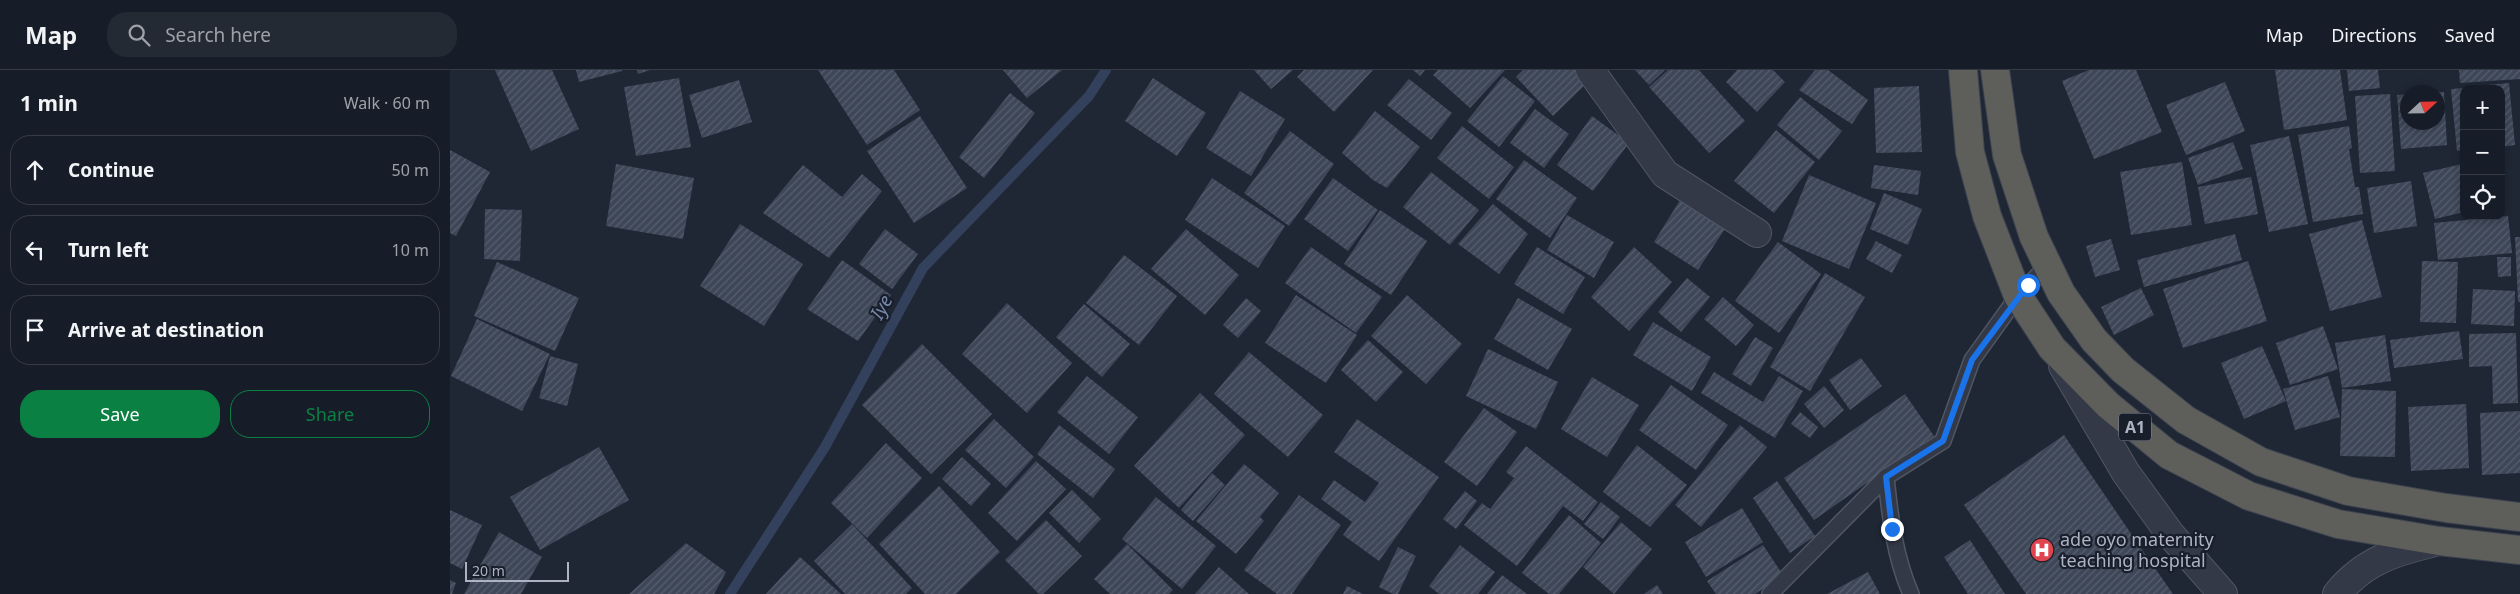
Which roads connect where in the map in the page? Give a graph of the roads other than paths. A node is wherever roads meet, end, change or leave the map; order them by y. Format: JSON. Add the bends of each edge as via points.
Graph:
{"nodes":[{"id":1,"x":1590,"y":70,"type":"edge"},
{"id":2,"x":1963,"y":70,"type":"edge"},
{"id":3,"x":1995,"y":70,"type":"edge"},
{"id":4,"x":1757,"y":233,"type":"dead end"},
{"id":5,"x":2048,"y":265,"type":"junction"},
{"id":6,"x":2018,"y":296,"type":"junction"},
{"id":7,"x":2052,"y":348,"type":"junction"},
{"id":8,"x":1886,"y":477,"type":"junction"},
{"id":9,"x":2520,"y":517,"type":"edge"},
{"id":10,"x":2439,"y":540,"type":"junction"},
{"id":11,"x":2520,"y":550,"type":"edge"},
{"id":12,"x":1770,"y":594,"type":"edge"},
{"id":13,"x":1911,"y":594,"type":"edge"},
{"id":14,"x":2223,"y":594,"type":"edge"},
{"id":15,"x":2337,"y":594,"type":"edge"}],
"edges":[{"from":1,"to":4,"type":"street","via":[[1665,174]]},
{"from":2,"to":6,"type":"highway","number":"A1","via":[[1970,152],[1987,216]]},
{"from":3,"to":5,"type":"highway","number":"A1","via":[[2007,155],[2034,237]]},
{"from":5,"to":6,"type":"lane"},
{"from":5,"to":9,"type":"highway","number":"A1","via":[[2061,293],[2094,340],[2123,370],[2186,420],[2261,462],[2348,490],[2446,508]]},
{"from":6,"to":7,"type":"highway","number":"A1"},
{"from":6,"to":8,"type":"lane","via":[[1972,360],[1943,441]]},
{"from":7,"to":10,"type":"highway","number":"A1","via":[[2108,405],[2169,455],[2249,496],[2338,524]]},
{"from":7,"to":14,"type":"street","via":[[2126,473],[2171,536]]},
{"from":8,"to":12,"type":"lane"},
{"from":8,"to":13,"type":"lane","via":[[1892,529]]},
{"from":10,"to":11,"type":"highway","number":"A1"},
{"from":10,"to":15,"type":"street","via":[[2378,559],[2350,577]]}]}
